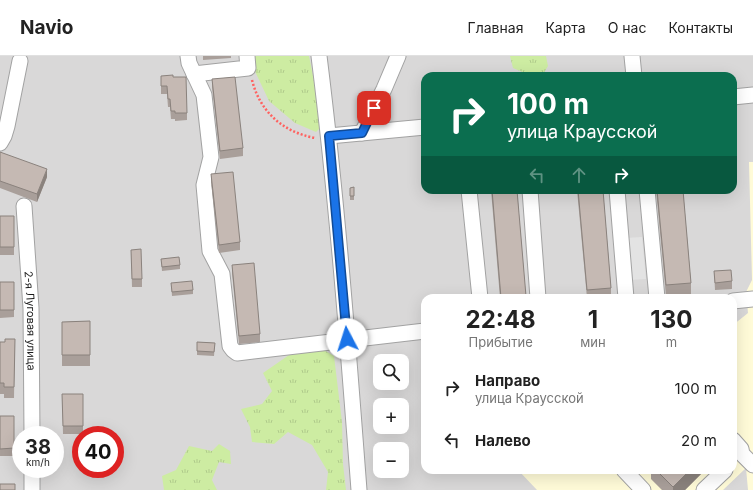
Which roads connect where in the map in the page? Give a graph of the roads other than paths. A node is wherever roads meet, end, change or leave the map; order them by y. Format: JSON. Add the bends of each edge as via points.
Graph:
{"nodes":[{"id":1,"x":188,"y":56,"type":"edge"},
{"id":2,"x":319,"y":56,"type":"edge"},
{"id":3,"x":398,"y":56,"type":"edge"},
{"id":4,"x":632,"y":56,"type":"edge"},
{"id":5,"x":20,"y":61,"type":"dead end"},
{"id":6,"x":248,"y":62,"type":"edge"},
{"id":7,"x":634,"y":72,"type":"edge"},
{"id":8,"x":194,"y":74,"type":"junction"},
{"id":9,"x":753,"y":95,"type":"edge"},
{"id":10,"x":737,"y":97,"type":"edge"},
{"id":11,"x":421,"y":127,"type":"edge"},
{"id":12,"x":362,"y":133,"type":"junction"},
{"id":13,"x":329,"y":136,"type":"junction"},
{"id":14,"x":0,"y":143,"type":"edge"},
{"id":15,"x":469,"y":194,"type":"edge"},
{"id":16,"x":530,"y":194,"type":"edge"},
{"id":17,"x":620,"y":194,"type":"edge"},
{"id":18,"x":647,"y":194,"type":"edge"},
{"id":19,"x":24,"y":206,"type":"dead end"},
{"id":20,"x":480,"y":294,"type":"edge"},
{"id":21,"x":538,"y":294,"type":"edge"},
{"id":22,"x":626,"y":294,"type":"edge"},
{"id":23,"x":657,"y":294,"type":"edge"},
{"id":24,"x":753,"y":299,"type":"edge"},
{"id":25,"x":737,"y":301,"type":"edge"},
{"id":26,"x":421,"y":331,"type":"edge"},
{"id":27,"x":347,"y":339,"type":"junction"},
{"id":28,"x":32,"y":426,"type":"edge"},
{"id":29,"x":737,"y":444,"type":"edge"},
{"id":30,"x":737,"y":458,"type":"edge"},
{"id":31,"x":753,"y":465,"type":"edge"},
{"id":32,"x":628,"y":474,"type":"edge"},
{"id":33,"x":721,"y":474,"type":"edge"},
{"id":34,"x":32,"y":478,"type":"edge"},
{"id":35,"x":32,"y":490,"type":"edge"},
{"id":36,"x":359,"y":490,"type":"edge"},
{"id":37,"x":643,"y":490,"type":"edge"},
{"id":38,"x":704,"y":490,"type":"edge"}],
"edges":[{"from":1,"to":8,"type":"street"},
{"from":2,"to":13,"type":"street"},
{"from":3,"to":12,"type":"street"},
{"from":4,"to":7,"type":"street"},
{"from":5,"to":14,"type":"street","via":[[7,126]]},
{"from":6,"to":8,"type":"street"},
{"from":8,"to":27,"type":"street","via":[[204,95],[211,157],[204,185],[210,251],[222,274],[230,346],[237,352]]},
{"from":9,"to":10,"type":"street"},
{"from":11,"to":12,"type":"street"},
{"from":12,"to":13,"type":"street"},
{"from":13,"to":27,"type":"street"},
{"from":15,"to":20,"type":"street"},
{"from":16,"to":21,"type":"street"},
{"from":17,"to":22,"type":"street"},
{"from":18,"to":23,"type":"street"},
{"from":19,"to":28,"type":"street","name":"2-я Луговая улица","via":[[31,308]]},
{"from":24,"to":25,"type":"street"},
{"from":26,"to":27,"type":"street"},
{"from":27,"to":36,"type":"street"},
{"from":29,"to":30,"type":"street","via":[[741,449]]},
{"from":30,"to":31,"type":"street"},
{"from":32,"to":37,"type":"street"},
{"from":33,"to":38,"type":"street"},
{"from":34,"to":35,"type":"street"}]}
